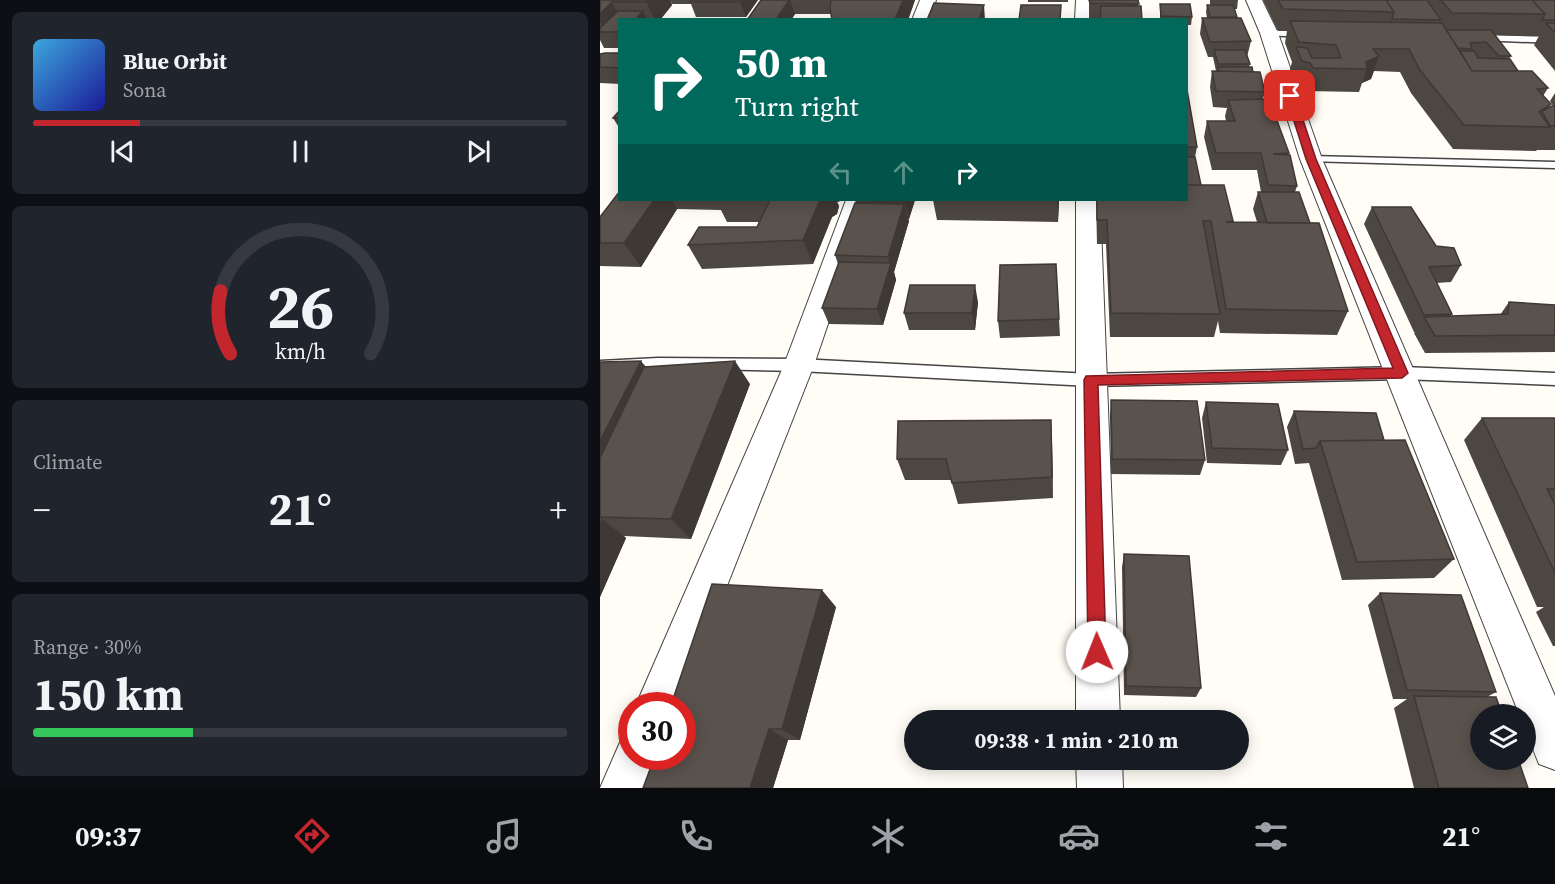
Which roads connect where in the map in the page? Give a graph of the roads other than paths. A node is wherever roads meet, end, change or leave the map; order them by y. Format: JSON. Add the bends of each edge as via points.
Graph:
{"nodes":[{"id":1,"x":928,"y":0,"type":"edge"},
{"id":2,"x":1084,"y":0,"type":"edge"},
{"id":3,"x":1254,"y":0,"type":"edge"},
{"id":4,"x":922,"y":18,"type":"edge"},
{"id":5,"x":1084,"y":18,"type":"edge"},
{"id":6,"x":1269,"y":33,"type":"junction"},
{"id":7,"x":1317,"y":34,"type":"edge"},
{"id":8,"x":1472,"y":38,"type":"edge"},
{"id":9,"x":1555,"y":40,"type":"edge"},
{"id":10,"x":1311,"y":159,"type":"junction"},
{"id":11,"x":1555,"y":165,"type":"edge"},
{"id":12,"x":858,"y":201,"type":"edge"},
{"id":13,"x":1088,"y":201,"type":"edge"},
{"id":14,"x":799,"y":365,"type":"junction"},
{"id":15,"x":600,"y":367,"type":"edge"},
{"id":16,"x":1402,"y":373,"type":"junction"},
{"id":17,"x":1555,"y":379,"type":"edge"},
{"id":18,"x":1091,"y":380,"type":"junction"},
{"id":19,"x":663,"y":692,"type":"edge"},
{"id":20,"x":1098,"y":710,"type":"edge"},
{"id":21,"x":1555,"y":748,"type":"edge"},
{"id":22,"x":631,"y":770,"type":"edge"},
{"id":23,"x":1099,"y":770,"type":"edge"},
{"id":24,"x":623,"y":788,"type":"edge"},
{"id":25,"x":1100,"y":788,"type":"edge"}],
"edges":[{"from":1,"to":4,"type":"street"},
{"from":2,"to":5,"type":"street"},
{"from":3,"to":6,"type":"street"},
{"from":6,"to":7,"type":"lane"},
{"from":6,"to":10,"type":"street"},
{"from":8,"to":9,"type":"lane"},
{"from":10,"to":11,"type":"lane"},
{"from":10,"to":16,"type":"street"},
{"from":12,"to":14,"type":"street"},
{"from":13,"to":18,"type":"street"},
{"from":14,"to":15,"type":"lane","via":[[658,363]]},
{"from":14,"to":18,"type":"lane"},
{"from":14,"to":19,"type":"street"},
{"from":16,"to":17,"type":"lane"},
{"from":16,"to":18,"type":"lane"},
{"from":16,"to":21,"type":"street"},
{"from":18,"to":20,"type":"street"},
{"from":22,"to":24,"type":"street"},
{"from":23,"to":25,"type":"street"}]}
